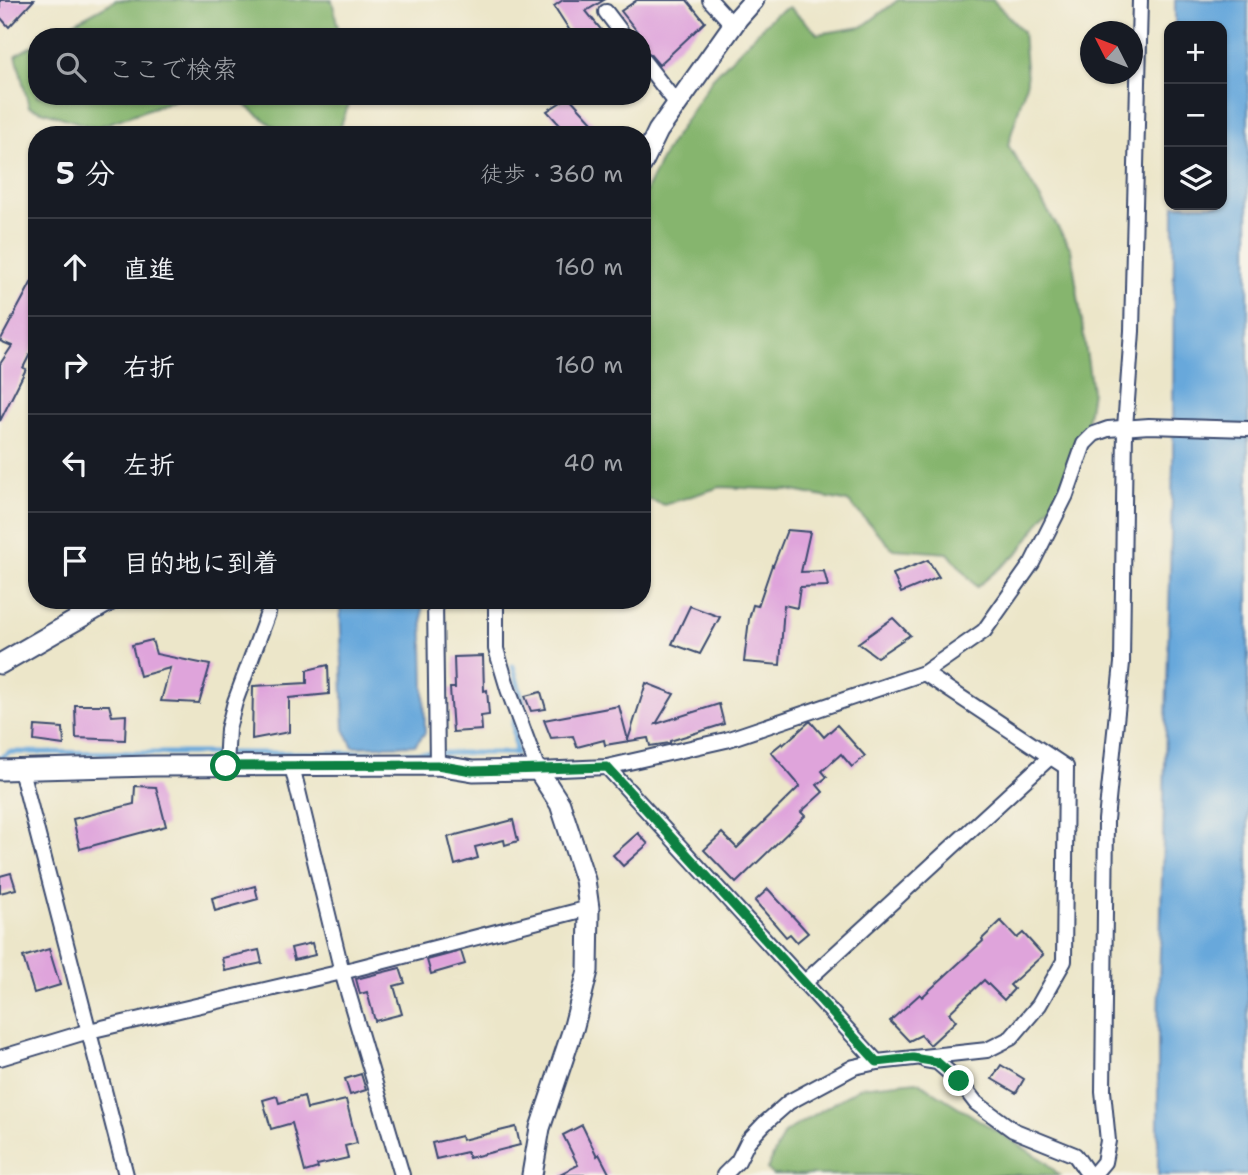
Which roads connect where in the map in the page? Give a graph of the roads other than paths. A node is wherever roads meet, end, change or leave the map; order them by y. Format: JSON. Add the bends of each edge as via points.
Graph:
{"nodes":[{"id":1,"x":710,"y":0,"type":"edge"},
{"id":2,"x":754,"y":0,"type":"edge"},
{"id":3,"x":1140,"y":0,"type":"edge"},
{"id":4,"x":606,"y":12,"type":"dead end"},
{"id":5,"x":733,"y":25,"type":"junction"},
{"id":6,"x":618,"y":28,"type":"edge"},
{"id":7,"x":651,"y":71,"type":"edge"},
{"id":8,"x":677,"y":104,"type":"junction"},
{"id":9,"x":651,"y":145,"type":"edge"},
{"id":10,"x":1125,"y":428,"type":"junction"},
{"id":11,"x":1248,"y":429,"type":"edge"},
{"id":12,"x":95,"y":609,"type":"edge"},
{"id":13,"x":269,"y":609,"type":"edge"},
{"id":14,"x":435,"y":609,"type":"edge"},
{"id":15,"x":496,"y":609,"type":"edge"},
{"id":16,"x":0,"y":664,"type":"edge"},
{"id":17,"x":924,"y":673,"type":"junction"},
{"id":18,"x":1050,"y":757,"type":"junction"},
{"id":19,"x":437,"y":765,"type":"junction"},
{"id":20,"x":226,"y":766,"type":"junction"},
{"id":21,"x":292,"y":766,"type":"junction"},
{"id":22,"x":607,"y":767,"type":"junction"},
{"id":23,"x":0,"y":770,"type":"edge"},
{"id":24,"x":21,"y":770,"type":"junction"},
{"id":25,"x":538,"y":770,"type":"junction"},
{"id":26,"x":589,"y":908,"type":"junction"},
{"id":27,"x":342,"y":972,"type":"junction"},
{"id":28,"x":804,"y":983,"type":"junction"},
{"id":29,"x":89,"y":1031,"type":"junction"},
{"id":30,"x":0,"y":1058,"type":"edge"},
{"id":31,"x":913,"y":1058,"type":"junction"},
{"id":32,"x":877,"y":1062,"type":"junction"},
{"id":33,"x":126,"y":1175,"type":"edge"},
{"id":34,"x":402,"y":1175,"type":"edge"},
{"id":35,"x":532,"y":1175,"type":"edge"},
{"id":36,"x":724,"y":1175,"type":"edge"},
{"id":37,"x":1091,"y":1175,"type":"edge"}],
"edges":[{"from":1,"to":5,"type":"street"},
{"from":2,"to":5,"type":"street"},
{"from":3,"to":10,"type":"street","via":[[1132,331]]},
{"from":4,"to":6,"type":"street"},
{"from":5,"to":8,"type":"street"},
{"from":7,"to":8,"type":"street"},
{"from":8,"to":9,"type":"street"},
{"from":10,"to":11,"type":"street"},
{"from":10,"to":17,"type":"street","via":[[1094,434],[1084,444],[1066,495],[1032,563],[984,631]]},
{"from":10,"to":37,"type":"street","via":[[1122,663],[1106,820],[1103,1091],[1108,1141],[1104,1162]]},
{"from":12,"to":16,"type":"street"},
{"from":13,"to":20,"type":"street","via":[[235,702]]},
{"from":14,"to":19,"type":"street"},
{"from":15,"to":25,"type":"street","via":[[496,649]]},
{"from":17,"to":18,"type":"street"},
{"from":17,"to":22,"type":"street","via":[[726,740]]},
{"from":18,"to":28,"type":"street"},
{"from":18,"to":31,"type":"street","via":[[1066,767],[1064,961],[1040,1005],[1011,1038],[987,1050]]},
{"from":19,"to":21,"type":"street"},
{"from":19,"to":25,"type":"street","via":[[472,771]]},
{"from":20,"to":21,"type":"street"},
{"from":20,"to":24,"type":"street"},
{"from":21,"to":27,"type":"street"},
{"from":22,"to":25,"type":"street"},
{"from":22,"to":28,"type":"street"},
{"from":23,"to":24,"type":"street"},
{"from":24,"to":29,"type":"street"},
{"from":25,"to":26,"type":"street","via":[[560,804],[585,880]]},
{"from":26,"to":27,"type":"street"},
{"from":26,"to":35,"type":"street","via":[[588,971],[540,1128]]},
{"from":27,"to":29,"type":"street"},
{"from":27,"to":34,"type":"street"},
{"from":28,"to":32,"type":"street"},
{"from":29,"to":30,"type":"street"},
{"from":29,"to":33,"type":"street"},
{"from":31,"to":32,"type":"street"},
{"from":31,"to":37,"type":"street","via":[[937,1062],[976,1103],[1013,1130],[1075,1155]]},
{"from":32,"to":36,"type":"street","via":[[854,1067],[789,1102],[748,1141]]}]}
